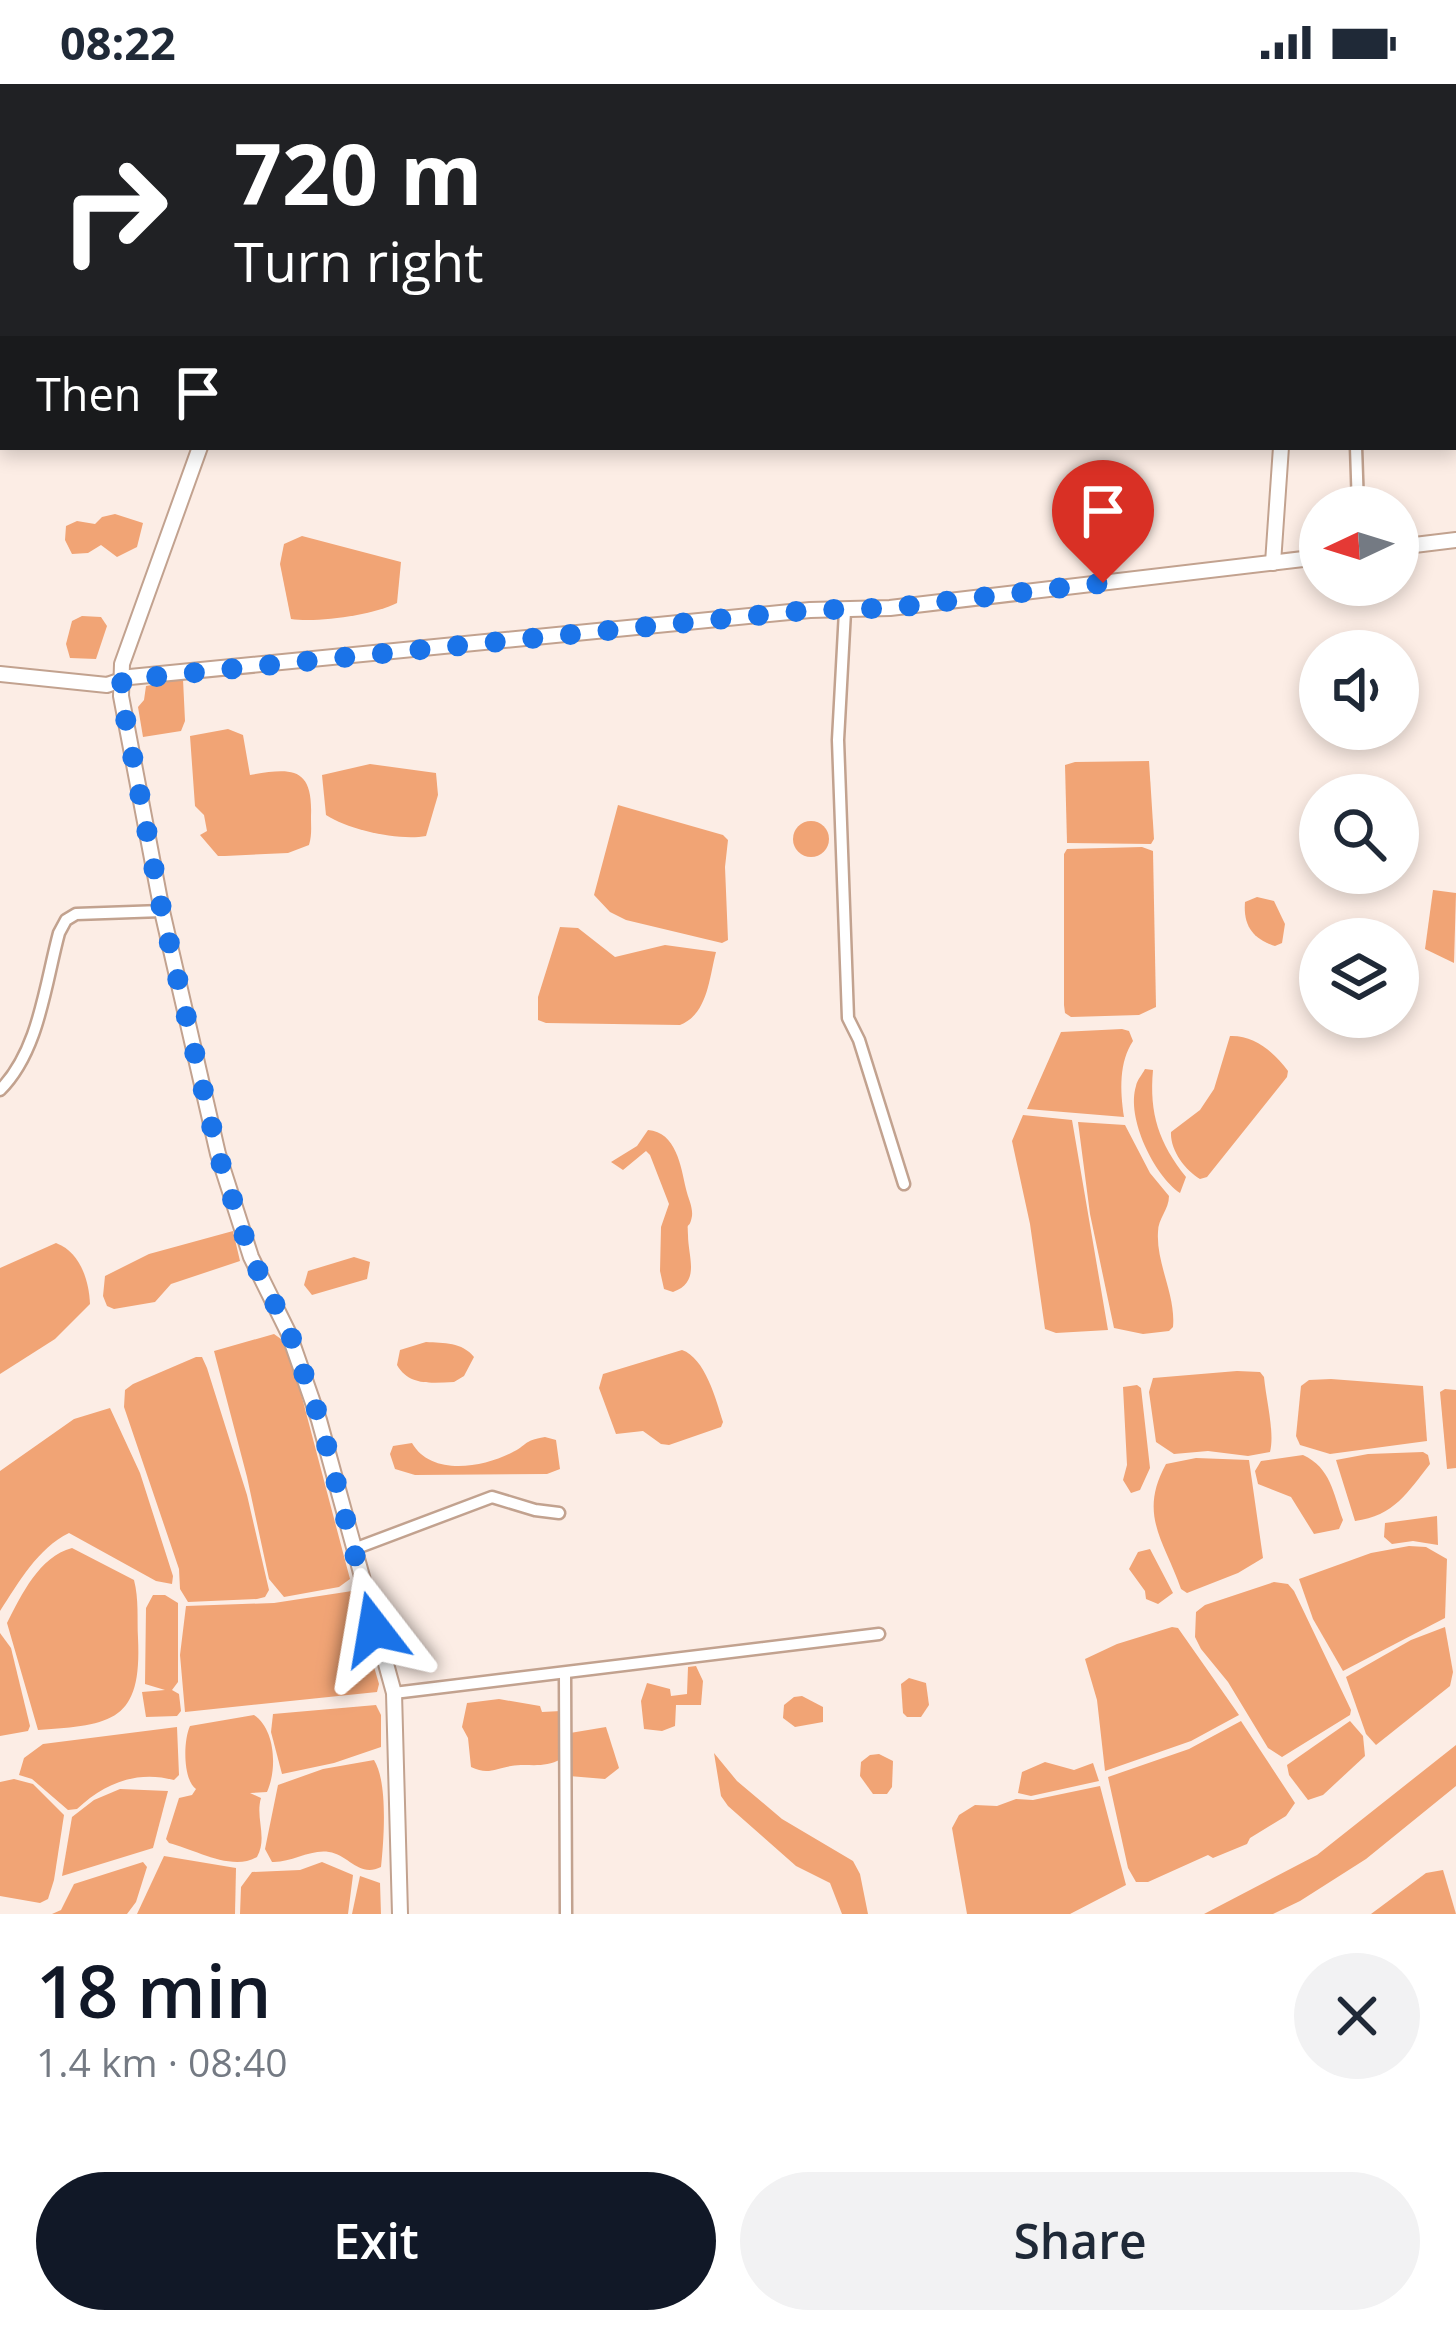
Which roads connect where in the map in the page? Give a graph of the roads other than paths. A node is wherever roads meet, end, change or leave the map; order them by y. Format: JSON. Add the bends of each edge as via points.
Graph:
{"nodes":[{"id":1,"x":199,"y":450,"type":"edge"},
{"id":2,"x":1281,"y":450,"type":"edge"},
{"id":3,"x":1356,"y":450,"type":"edge"},
{"id":4,"x":1357,"y":486,"type":"edge"},
{"id":5,"x":1456,"y":540,"type":"edge"},
{"id":6,"x":1419,"y":545,"type":"edge"},
{"id":7,"x":1299,"y":560,"type":"edge"},
{"id":8,"x":1273,"y":563,"type":"junction"},
{"id":9,"x":845,"y":610,"type":"junction"},
{"id":10,"x":0,"y":674,"type":"edge"},
{"id":11,"x":122,"y":680,"type":"junction"},
{"id":12,"x":162,"y":911,"type":"junction"},
{"id":13,"x":0,"y":1090,"type":"edge"},
{"id":14,"x":904,"y":1184,"type":"dead end"},
{"id":15,"x":559,"y":1513,"type":"dead end"},
{"id":16,"x":354,"y":1550,"type":"junction"},
{"id":17,"x":879,"y":1634,"type":"dead end"},
{"id":18,"x":565,"y":1673,"type":"junction"},
{"id":19,"x":394,"y":1693,"type":"junction"},
{"id":20,"x":400,"y":1914,"type":"edge"},
{"id":21,"x":566,"y":1914,"type":"edge"}],
"edges":[{"from":1,"to":11,"type":"street"},
{"from":2,"to":8,"type":"street"},
{"from":3,"to":4,"type":"street"},
{"from":5,"to":6,"type":"street"},
{"from":7,"to":8,"type":"street"},
{"from":8,"to":9,"type":"street"},
{"from":9,"to":11,"type":"street"},
{"from":9,"to":14,"type":"street","via":[[838,740],[848,1018]]},
{"from":10,"to":11,"type":"street"},
{"from":11,"to":12,"type":"street"},
{"from":12,"to":13,"type":"street","via":[[66,920],[30,1043]]},
{"from":12,"to":16,"type":"street","via":[[218,1154],[251,1257],[310,1390]]},
{"from":15,"to":16,"type":"street","via":[[492,1497]]},
{"from":16,"to":19,"type":"street"},
{"from":17,"to":18,"type":"street"},
{"from":18,"to":19,"type":"street"},
{"from":18,"to":21,"type":"street"},
{"from":19,"to":20,"type":"street"}]}
